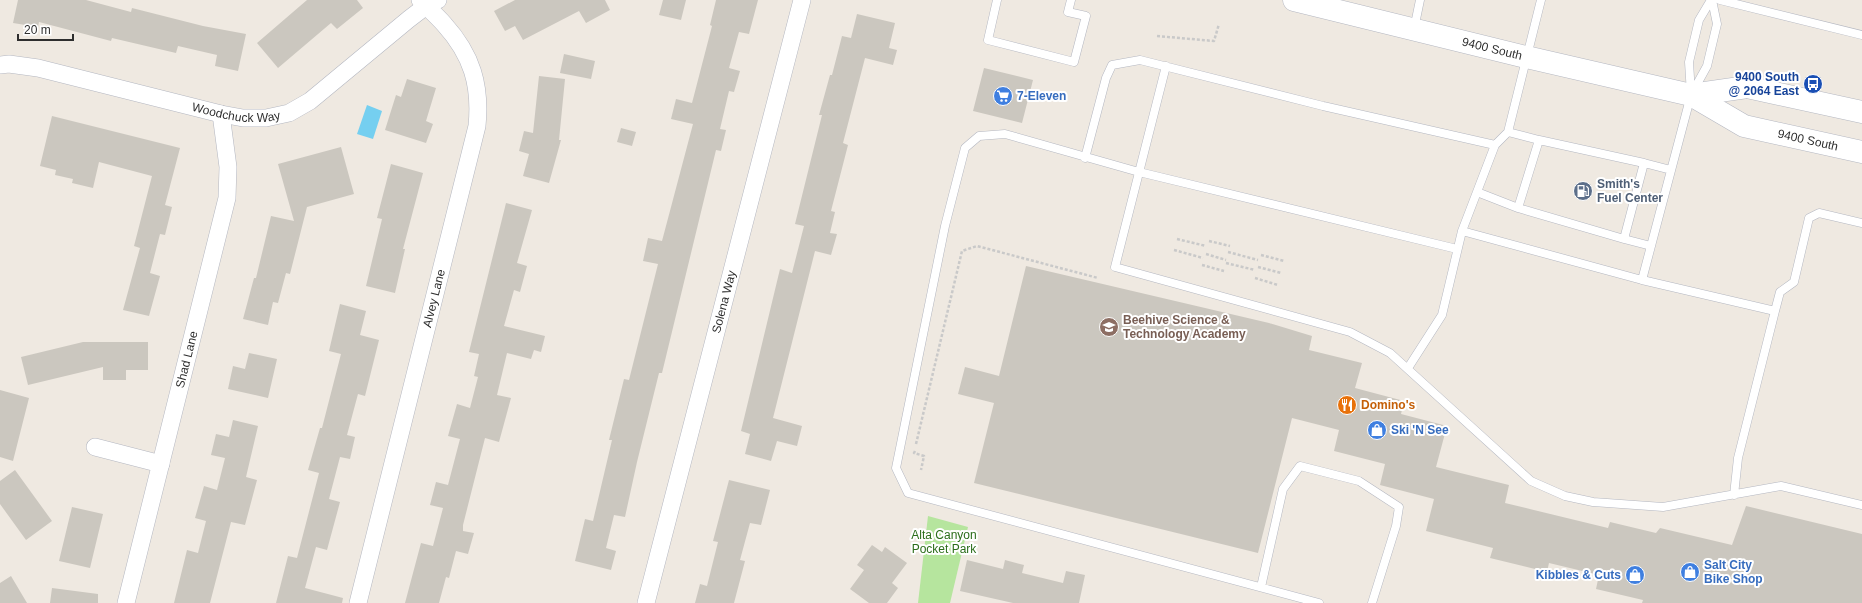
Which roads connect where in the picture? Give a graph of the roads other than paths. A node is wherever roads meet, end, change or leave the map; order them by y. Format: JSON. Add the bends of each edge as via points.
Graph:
{"nodes":[{"id":1,"x":802,"y":0,"type":"edge"},
{"id":2,"x":997,"y":0,"type":"edge"},
{"id":3,"x":1071,"y":0,"type":"edge"},
{"id":4,"x":1294,"y":0,"type":"edge"},
{"id":5,"x":1420,"y":0,"type":"edge"},
{"id":6,"x":1541,"y":0,"type":"edge"},
{"id":7,"x":1712,"y":0,"type":"edge"},
{"id":8,"x":1720,"y":0,"type":"edge"},
{"id":9,"x":428,"y":2,"type":"edge"},
{"id":10,"x":1744,"y":3,"type":"edge"},
{"id":11,"x":1414,"y":30,"type":"junction"},
{"id":12,"x":1862,"y":35,"type":"edge"},
{"id":13,"x":1526,"y":57,"type":"junction"},
{"id":14,"x":0,"y":65,"type":"edge"},
{"id":15,"x":1166,"y":66,"type":"junction"},
{"id":16,"x":1691,"y":95,"type":"junction"},
{"id":17,"x":1862,"y":112,"type":"edge"},
{"id":18,"x":221,"y":114,"type":"junction"},
{"id":19,"x":1508,"y":132,"type":"junction"},
{"id":20,"x":1539,"y":140,"type":"junction"},
{"id":21,"x":1494,"y":145,"type":"junction"},
{"id":22,"x":1862,"y":152,"type":"edge"},
{"id":23,"x":1085,"y":158,"type":"junction"},
{"id":24,"x":1644,"y":164,"type":"junction"},
{"id":25,"x":1671,"y":170,"type":"junction"},
{"id":26,"x":1139,"y":172,"type":"junction"},
{"id":27,"x":1477,"y":192,"type":"junction"},
{"id":28,"x":1518,"y":208,"type":"junction"},
{"id":29,"x":1862,"y":223,"type":"edge"},
{"id":30,"x":1462,"y":231,"type":"junction"},
{"id":31,"x":1624,"y":239,"type":"junction"},
{"id":32,"x":1651,"y":246,"type":"junction"},
{"id":33,"x":1457,"y":249,"type":"junction"},
{"id":34,"x":1642,"y":280,"type":"junction"},
{"id":35,"x":1775,"y":311,"type":"junction"},
{"id":36,"x":1408,"y":368,"type":"junction"},
{"id":37,"x":94,"y":447,"type":"dead end"},
{"id":38,"x":161,"y":464,"type":"junction"},
{"id":39,"x":1734,"y":495,"type":"junction"},
{"id":40,"x":1862,"y":505,"type":"edge"},
{"id":41,"x":1261,"y":587,"type":"junction"},
{"id":42,"x":126,"y":603,"type":"edge"},
{"id":43,"x":358,"y":603,"type":"edge"},
{"id":44,"x":646,"y":603,"type":"edge"},
{"id":45,"x":1319,"y":603,"type":"edge"},
{"id":46,"x":1372,"y":603,"type":"edge"}],
"edges":[{"from":1,"to":44,"type":"street","name":"Solena Way"},
{"from":2,"to":3,"type":"lane","via":[[988,40],[1074,62],[1086,16],[1068,12]]},
{"from":4,"to":11,"type":"main road","name":"9400 South"},
{"from":5,"to":11,"type":"lane"},
{"from":6,"to":13,"type":"lane"},
{"from":7,"to":16,"type":"lane","via":[[1699,20],[1689,62]]},
{"from":7,"to":16,"type":"lane","via":[[1717,24],[1707,66]]},
{"from":8,"to":10,"type":"lane"},
{"from":9,"to":18,"type":"street","name":"Woodchuck Way","via":[[310,101],[289,113],[266,118],[243,118]]},
{"from":9,"to":43,"type":"street","name":"Alvey Lane","via":[[470,62],[477,83],[477,126]]},
{"from":10,"to":12,"type":"lane"},
{"from":11,"to":13,"type":"main road","name":"9400 South"},
{"from":13,"to":16,"type":"main road","name":"9400 South"},
{"from":13,"to":19,"type":"lane"},
{"from":14,"to":18,"type":"street","name":"Woodchuck Way","via":[[38,68]]},
{"from":15,"to":21,"type":"lane","via":[[1323,106]]},
{"from":15,"to":23,"type":"lane","via":[[1140,60],[1112,65],[1106,78]]},
{"from":15,"to":26,"type":"lane"},
{"from":16,"to":17,"type":"main road","name":"9400 South","via":[[1747,87]]},
{"from":16,"to":22,"type":"main road","name":"9400 South","via":[[1744,126]]},
{"from":16,"to":25,"type":"lane"},
{"from":18,"to":38,"type":"street","name":"Shad Lane","via":[[228,167],[227,198]]},
{"from":19,"to":20,"type":"lane"},
{"from":19,"to":21,"type":"lane"},
{"from":20,"to":24,"type":"lane"},
{"from":20,"to":28,"type":"lane"},
{"from":21,"to":27,"type":"lane"},
{"from":23,"to":26,"type":"lane"},
{"from":23,"to":41,"type":"lane","via":[[1005,134],[979,136],[965,148],[946,226],[896,468],[908,493]]},
{"from":24,"to":25,"type":"lane"},
{"from":24,"to":31,"type":"lane"},
{"from":25,"to":32,"type":"lane"},
{"from":26,"to":33,"type":"lane"},
{"from":26,"to":36,"type":"lane","via":[[1115,266],[1350,332],[1390,353]]},
{"from":27,"to":28,"type":"lane"},
{"from":27,"to":30,"type":"lane"},
{"from":28,"to":31,"type":"lane"},
{"from":29,"to":35,"type":"lane","via":[[1819,213],[1809,218],[1794,282],[1780,292]]},
{"from":30,"to":33,"type":"lane"},
{"from":30,"to":34,"type":"lane"},
{"from":31,"to":32,"type":"lane"},
{"from":32,"to":34,"type":"lane"},
{"from":33,"to":36,"type":"lane","via":[[1442,315]]},
{"from":34,"to":35,"type":"lane"},
{"from":35,"to":39,"type":"lane","via":[[1738,458]]},
{"from":36,"to":39,"type":"lane","via":[[1531,481],[1565,496],[1592,502],[1663,507]]},
{"from":37,"to":38,"type":"street"},
{"from":38,"to":42,"type":"street","name":"Shad Lane"},
{"from":39,"to":40,"type":"lane","via":[[1781,486]]},
{"from":41,"to":45,"type":"lane"},
{"from":41,"to":46,"type":"lane","via":[[1283,489],[1300,466],[1359,481],[1399,507],[1396,526]]}]}
